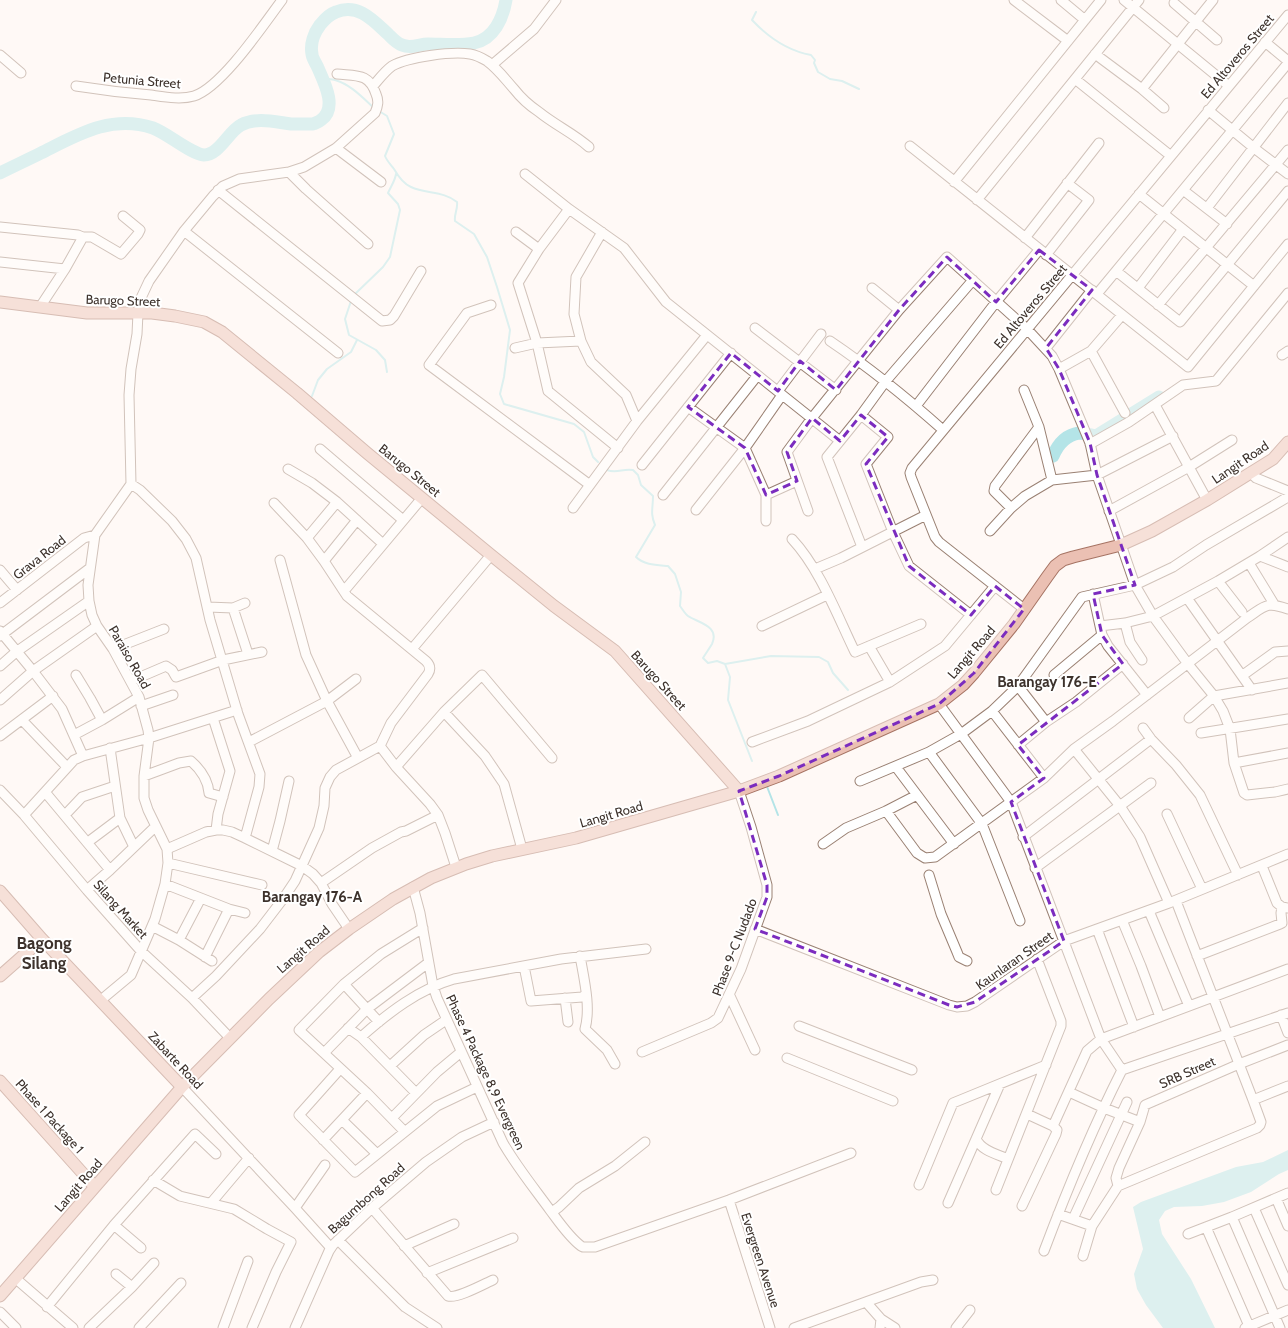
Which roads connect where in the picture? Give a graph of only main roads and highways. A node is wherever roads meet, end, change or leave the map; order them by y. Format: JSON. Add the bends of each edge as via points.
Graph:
{"nodes":[{"id":1,"x":0,"y":302,"type":"edge"},
{"id":2,"x":1288,"y":442,"type":"edge"},
{"id":3,"x":739,"y":791,"type":"junction"},
{"id":4,"x":0,"y":891,"type":"edge"},
{"id":5,"x":42,"y":940,"type":"junction"},
{"id":6,"x":0,"y":976,"type":"edge"},
{"id":7,"x":0,"y":1081,"type":"edge"},
{"id":8,"x":182,"y":1087,"type":"junction"},
{"id":9,"x":95,"y":1187,"type":"junction"},
{"id":10,"x":0,"y":1296,"type":"edge"}],
"edges":[{"from":1,"to":3,"type":"main road","name":"Barugo Street","via":[[87,313],[175,316],[212,325],[554,606],[615,651]]},
{"from":2,"to":3,"type":"main road","name":"Langit Road","via":[[1274,459],[1157,528],[1121,545],[1063,560],[1055,566],[1014,624],[974,673],[939,704],[779,776]]},
{"from":3,"to":8,"type":"main road","name":"Langit Road","via":[[576,838],[492,856],[456,867],[413,887],[349,929],[305,966]]},
{"from":4,"to":5,"type":"main road","name":"Zabarte Road"},
{"from":5,"to":6,"type":"main road"},
{"from":5,"to":8,"type":"main road","name":"Zabarte Road"},
{"from":7,"to":9,"type":"main road","name":"Phase 1 Package 1"},
{"from":8,"to":9,"type":"main road","name":"Langit Road"},
{"from":9,"to":10,"type":"main road","name":"Langit Road"}]}
